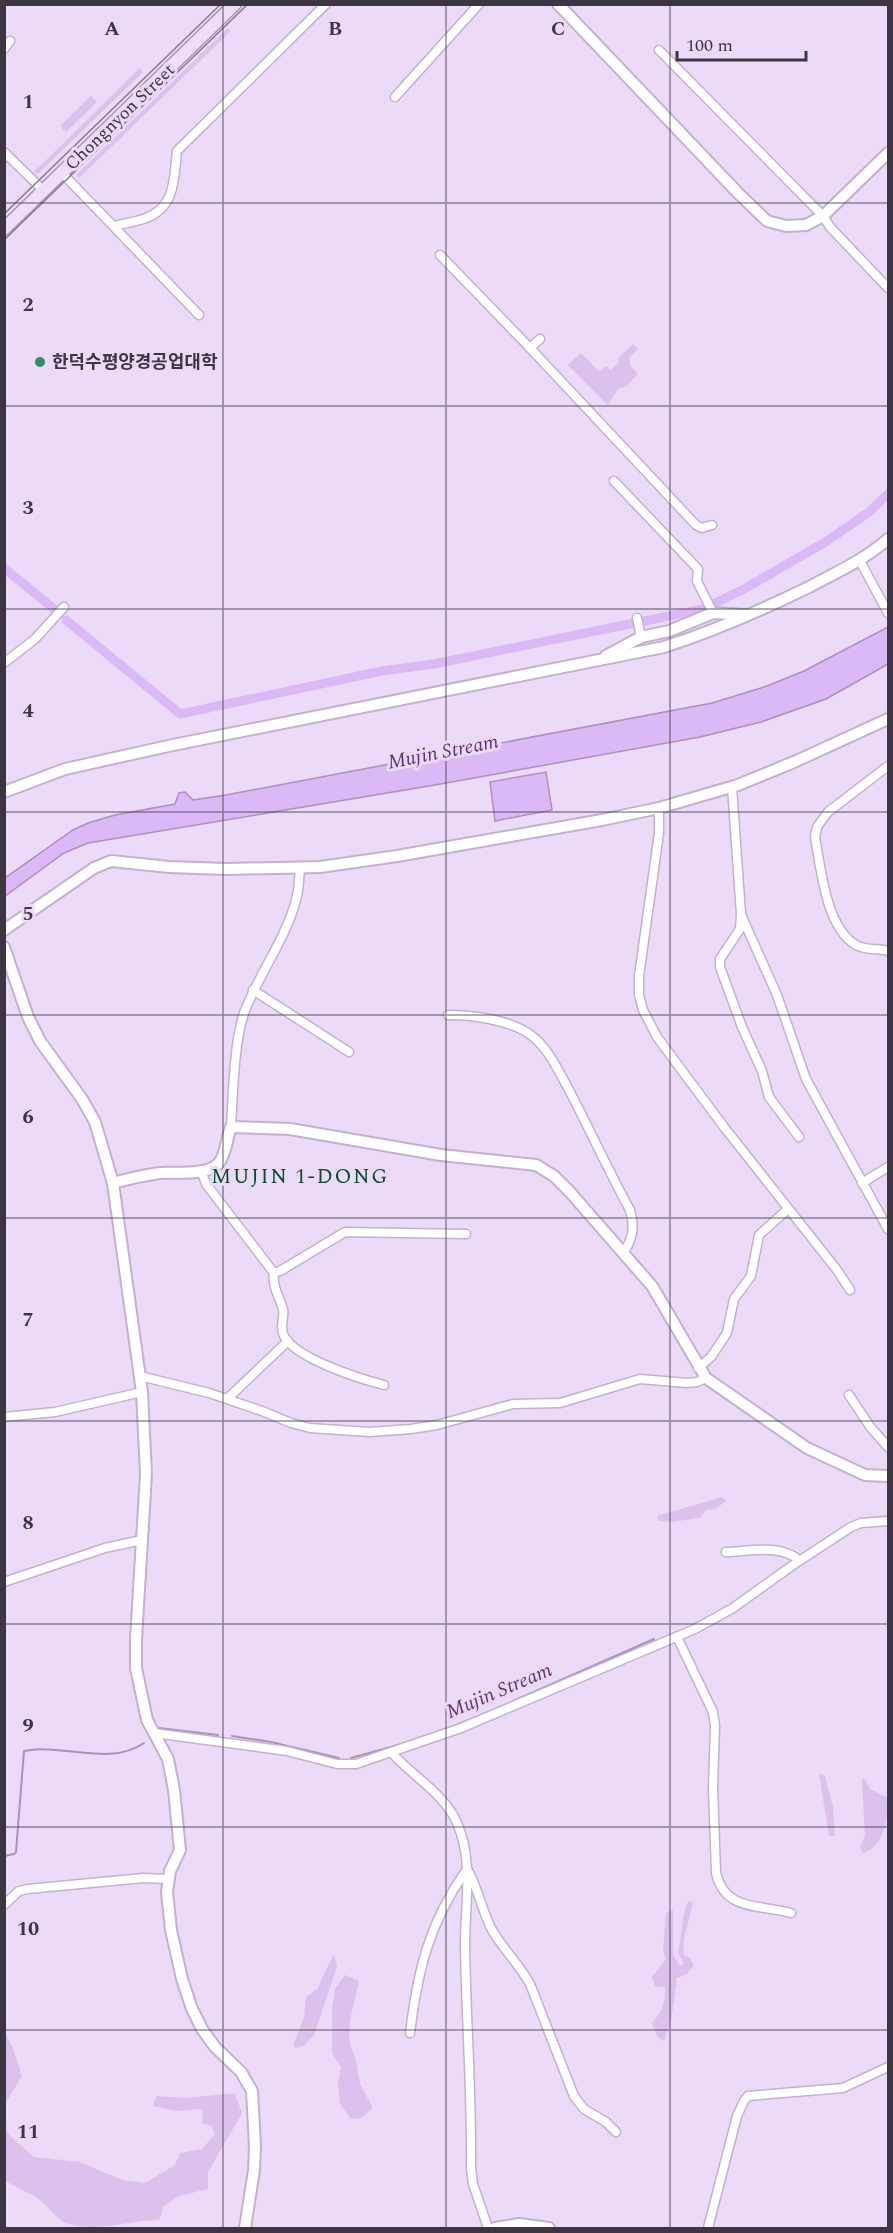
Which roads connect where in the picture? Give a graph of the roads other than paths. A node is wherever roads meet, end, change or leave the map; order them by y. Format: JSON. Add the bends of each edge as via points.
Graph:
{"nodes":[{"id":1,"x":235,"y":4,"type":"edge"},
{"id":2,"x":328,"y":4,"type":"edge"},
{"id":3,"x":479,"y":4,"type":"edge"},
{"id":4,"x":558,"y":4,"type":"edge"},
{"id":5,"x":335,"y":5,"type":"edge"},
{"id":6,"x":659,"y":50,"type":"dead end"},
{"id":7,"x":395,"y":97,"type":"dead end"},
{"id":8,"x":4,"y":152,"type":"edge"},
{"id":9,"x":888,"y":153,"type":"edge"},
{"id":10,"x":62,"y":173,"type":"junction"},
{"id":11,"x":44,"y":190,"type":"junction"},
{"id":12,"x":823,"y":216,"type":"junction"},
{"id":13,"x":115,"y":226,"type":"junction"},
{"id":14,"x":4,"y":229,"type":"edge"},
{"id":15,"x":440,"y":255,"type":"dead end"},
{"id":16,"x":888,"y":288,"type":"edge"},
{"id":17,"x":199,"y":315,"type":"dead end"},
{"id":18,"x":540,"y":339,"type":"dead end"},
{"id":19,"x":530,"y":348,"type":"junction"},
{"id":20,"x":614,"y":481,"type":"dead end"},
{"id":21,"x":711,"y":525,"type":"dead end"},
{"id":22,"x":888,"y":539,"type":"edge"},
{"id":23,"x":860,"y":561,"type":"junction"},
{"id":24,"x":64,"y":607,"type":"dead end"},
{"id":25,"x":711,"y":608,"type":"junction"},
{"id":26,"x":888,"y":613,"type":"edge"},
{"id":27,"x":749,"y":615,"type":"junction"},
{"id":28,"x":637,"y":618,"type":"dead end"},
{"id":29,"x":641,"y":634,"type":"junction"},
{"id":30,"x":595,"y":661,"type":"junction"},
{"id":31,"x":4,"y":663,"type":"edge"},
{"id":32,"x":888,"y":719,"type":"edge"},
{"id":33,"x":888,"y":766,"type":"edge"},
{"id":34,"x":732,"y":788,"type":"junction"},
{"id":35,"x":4,"y":792,"type":"edge"},
{"id":36,"x":660,"y":808,"type":"junction"},
{"id":37,"x":300,"y":869,"type":"junction"},
{"id":38,"x":741,"y":914,"type":"junction"},
{"id":39,"x":4,"y":930,"type":"edge"},
{"id":40,"x":4,"y":947,"type":"edge"},
{"id":41,"x":888,"y":951,"type":"edge"},
{"id":42,"x":15,"y":975,"type":"junction"},
{"id":43,"x":4,"y":983,"type":"edge"},
{"id":44,"x":253,"y":990,"type":"junction"},
{"id":45,"x":448,"y":1015,"type":"dead end"},
{"id":46,"x":349,"y":1052,"type":"dead end"},
{"id":47,"x":231,"y":1127,"type":"junction"},
{"id":48,"x":799,"y":1137,"type":"dead end"},
{"id":49,"x":888,"y":1167,"type":"edge"},
{"id":50,"x":201,"y":1170,"type":"junction"},
{"id":51,"x":113,"y":1183,"type":"junction"},
{"id":52,"x":862,"y":1183,"type":"junction"},
{"id":53,"x":788,"y":1209,"type":"junction"},
{"id":54,"x":888,"y":1229,"type":"edge"},
{"id":55,"x":466,"y":1234,"type":"dead end"},
{"id":56,"x":624,"y":1253,"type":"junction"},
{"id":57,"x":274,"y":1273,"type":"junction"},
{"id":58,"x":850,"y":1290,"type":"dead end"},
{"id":59,"x":288,"y":1341,"type":"junction"},
{"id":60,"x":699,"y":1368,"type":"junction"},
{"id":61,"x":140,"y":1376,"type":"junction"},
{"id":62,"x":705,"y":1378,"type":"junction"},
{"id":63,"x":384,"y":1385,"type":"dead end"},
{"id":64,"x":142,"y":1392,"type":"junction"},
{"id":65,"x":849,"y":1395,"type":"dead end"},
{"id":66,"x":227,"y":1399,"type":"junction"},
{"id":67,"x":4,"y":1417,"type":"edge"},
{"id":68,"x":888,"y":1447,"type":"edge"},
{"id":69,"x":888,"y":1476,"type":"edge"},
{"id":70,"x":888,"y":1521,"type":"edge"},
{"id":71,"x":142,"y":1540,"type":"junction"},
{"id":72,"x":726,"y":1552,"type":"dead end"},
{"id":73,"x":799,"y":1560,"type":"junction"},
{"id":74,"x":4,"y":1582,"type":"edge"},
{"id":75,"x":677,"y":1637,"type":"junction"},
{"id":76,"x":154,"y":1733,"type":"junction"},
{"id":77,"x":392,"y":1753,"type":"junction"},
{"id":78,"x":467,"y":1869,"type":"junction"},
{"id":79,"x":168,"y":1879,"type":"junction"},
{"id":80,"x":4,"y":1905,"type":"edge"},
{"id":81,"x":791,"y":1913,"type":"dead end"},
{"id":82,"x":410,"y":2033,"type":"dead end"},
{"id":83,"x":888,"y":2067,"type":"edge"},
{"id":84,"x":616,"y":2132,"type":"dead end"},
{"id":85,"x":245,"y":2229,"type":"edge"},
{"id":86,"x":488,"y":2229,"type":"edge"},
{"id":87,"x":495,"y":2229,"type":"edge"},
{"id":88,"x":549,"y":2229,"type":"edge"},
{"id":89,"x":708,"y":2229,"type":"edge"}],
"edges":[{"from":1,"to":10,"type":"main road","name":"Chongnyon Street"},
{"from":2,"to":5,"type":"street"},
{"from":2,"to":13,"type":"street","via":[[177,151],[174,188],[154,215]]},
{"from":3,"to":7,"type":"street"},
{"from":4,"to":12,"type":"street","via":[[767,221],[786,226],[806,225]]},
{"from":6,"to":12,"type":"street"},
{"from":8,"to":11,"type":"street"},
{"from":9,"to":12,"type":"street"},
{"from":10,"to":11,"type":"main road","name":"Chongnyon Street"},
{"from":10,"to":13,"type":"street"},
{"from":11,"to":14,"type":"main road","name":"Chongnyon Street"},
{"from":12,"to":16,"type":"street"},
{"from":13,"to":17,"type":"street"},
{"from":15,"to":19,"type":"street"},
{"from":18,"to":19,"type":"street"},
{"from":19,"to":21,"type":"street","via":[[696,525]]},
{"from":20,"to":25,"type":"street","via":[[698,569],[697,581]]},
{"from":22,"to":23,"type":"street"},
{"from":23,"to":26,"type":"street"},
{"from":23,"to":27,"type":"street"},
{"from":24,"to":31,"type":"street","via":[[35,639]]},
{"from":25,"to":27,"type":"street"},
{"from":25,"to":29,"type":"street","via":[[669,631]]},
{"from":27,"to":30,"type":"street","via":[[664,647]]},
{"from":28,"to":29,"type":"street"},
{"from":29,"to":30,"type":"street"},
{"from":30,"to":35,"type":"street","via":[[64,769]]},
{"from":32,"to":34,"type":"street"},
{"from":33,"to":41,"type":"street","via":[[828,812],[815,837],[829,906],[839,927],[856,945]]},
{"from":34,"to":36,"type":"street"},
{"from":34,"to":38,"type":"street"},
{"from":36,"to":37,"type":"street","via":[[397,856]]},
{"from":36,"to":53,"type":"street","via":[[639,976],[643,1010],[657,1038]]},
{"from":37,"to":39,"type":"street","via":[[170,867],[111,861],[94,868]]},
{"from":37,"to":44,"type":"street","via":[[294,908]]},
{"from":38,"to":48,"type":"street","via":[[740,929],[720,958],[720,967],[769,1097]]},
{"from":38,"to":52,"type":"street","via":[[777,995],[806,1079]]},
{"from":40,"to":42,"type":"street"},
{"from":42,"to":43,"type":"street"},
{"from":42,"to":51,"type":"street","via":[[40,1041],[95,1122]]},
{"from":44,"to":46,"type":"street"},
{"from":44,"to":47,"type":"street","via":[[240,1027]]},
{"from":45,"to":56,"type":"street","via":[[520,1028],[544,1048],[630,1210],[633,1237]]},
{"from":47,"to":50,"type":"street","via":[[217,1165]]},
{"from":47,"to":56,"type":"street","via":[[290,1129],[441,1155],[536,1165],[554,1176]]},
{"from":49,"to":52,"type":"street"},
{"from":50,"to":51,"type":"street","via":[[159,1173]]},
{"from":50,"to":57,"type":"street","via":[[206,1184]]},
{"from":51,"to":61,"type":"street"},
{"from":52,"to":54,"type":"street"},
{"from":53,"to":58,"type":"street"},
{"from":53,"to":60,"type":"street","via":[[759,1235],[751,1276],[734,1299],[727,1333],[711,1358]]},
{"from":55,"to":57,"type":"street","via":[[345,1232]]},
{"from":56,"to":60,"type":"street","via":[[652,1286]]},
{"from":57,"to":59,"type":"street","via":[[284,1311],[283,1336]]},
{"from":59,"to":63,"type":"street","via":[[334,1369]]},
{"from":59,"to":66,"type":"street"},
{"from":60,"to":62,"type":"street"},
{"from":61,"to":64,"type":"street"},
{"from":61,"to":66,"type":"street"},
{"from":62,"to":66,"type":"street","via":[[687,1383],[640,1378],[560,1403],[513,1404],[437,1425],[370,1432],[310,1428]]},
{"from":62,"to":69,"type":"street","via":[[807,1448],[865,1475]]},
{"from":64,"to":67,"type":"street","via":[[55,1412]]},
{"from":64,"to":71,"type":"street","via":[[146,1474]]},
{"from":65,"to":68,"type":"street"},
{"from":70,"to":73,"type":"street","via":[[861,1523]]},
{"from":71,"to":74,"type":"street","via":[[105,1548]]},
{"from":71,"to":76,"type":"street","via":[[136,1668],[147,1720]]},
{"from":72,"to":73,"type":"street","via":[[778,1550],[792,1553]]},
{"from":73,"to":75,"type":"street","via":[[732,1608]]},
{"from":75,"to":77,"type":"street"},
{"from":75,"to":81,"type":"street","via":[[716,1726],[713,1787],[719,1887],[744,1905]]},
{"from":76,"to":77,"type":"street","via":[[287,1751],[337,1764],[356,1764]]},
{"from":76,"to":79,"type":"street","via":[[168,1759],[180,1850]]},
{"from":77,"to":78,"type":"street","via":[[447,1807],[462,1837]]},
{"from":78,"to":82,"type":"street","via":[[430,1936],[416,1985]]},
{"from":78,"to":84,"type":"street","via":[[477,1885],[491,1929],[530,1984],[574,2096],[584,2109]]},
{"from":78,"to":86,"type":"street","via":[[471,2168],[472,2184]]},
{"from":79,"to":80,"type":"street","via":[[28,1889]]},
{"from":79,"to":85,"type":"street","via":[[171,1930],[192,2009],[215,2047],[241,2072],[252,2091],[255,2146]]},
{"from":83,"to":89,"type":"street","via":[[843,2088],[748,2096],[737,2116]]},
{"from":87,"to":88,"type":"street","via":[[519,2224]]}]}
